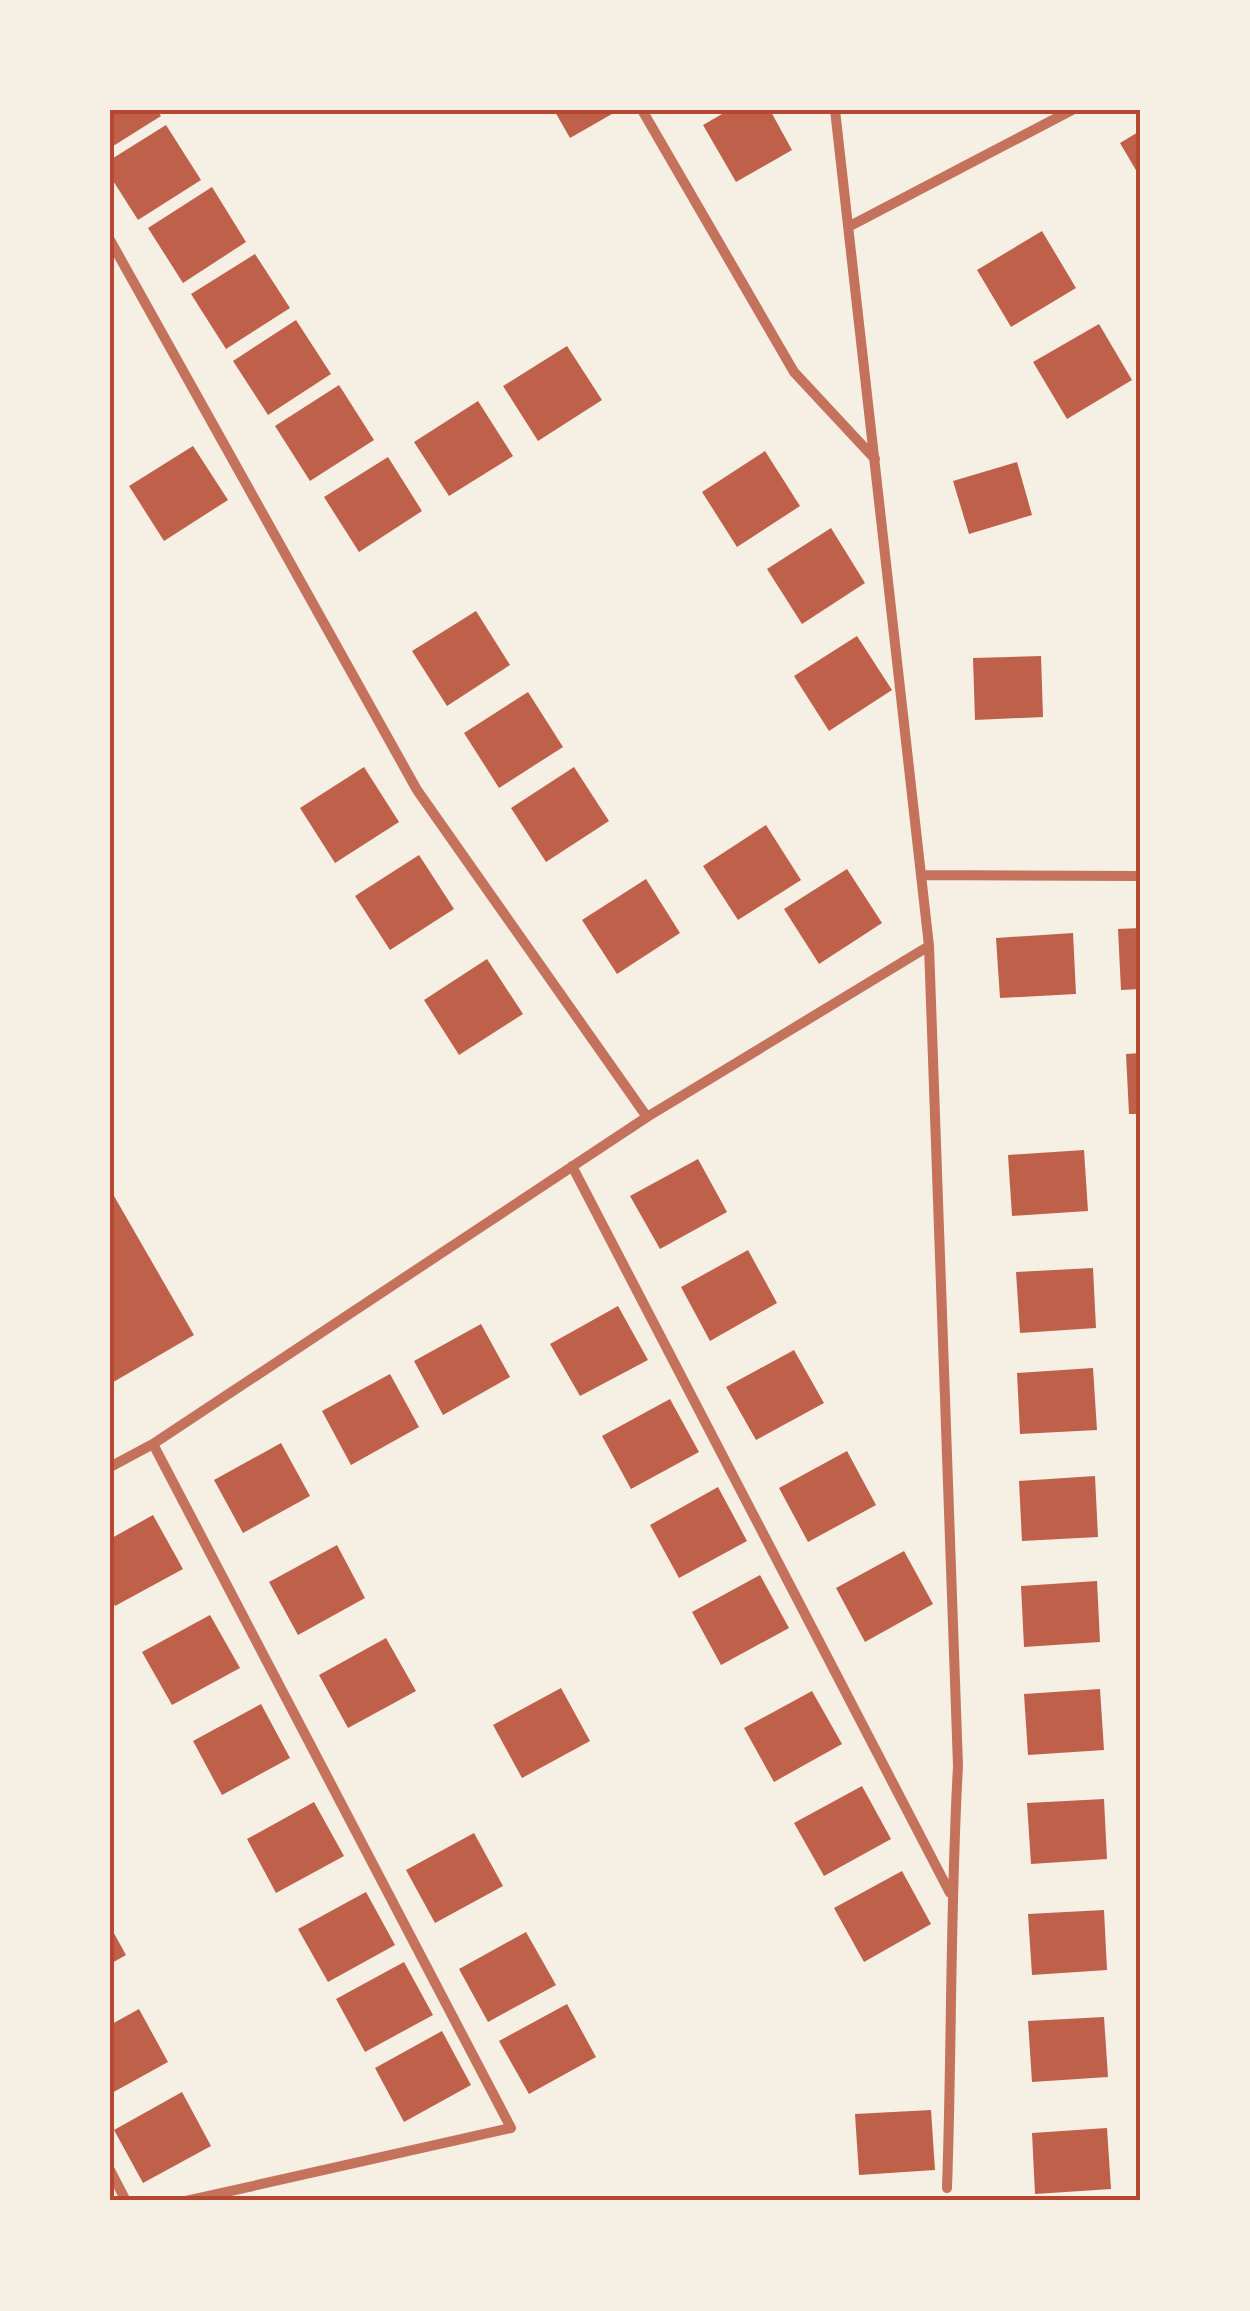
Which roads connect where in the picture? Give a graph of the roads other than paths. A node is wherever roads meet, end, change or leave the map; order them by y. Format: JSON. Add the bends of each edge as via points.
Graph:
{"nodes":[{"id":1,"x":642,"y":110,"type":"edge"},
{"id":2,"x":836,"y":110,"type":"edge"},
{"id":3,"x":1072,"y":110,"type":"edge"},
{"id":4,"x":850,"y":226,"type":"junction"},
{"id":5,"x":110,"y":240,"type":"edge"},
{"id":6,"x":876,"y":460,"type":"junction"},
{"id":7,"x":922,"y":875,"type":"junction"},
{"id":8,"x":1140,"y":876,"type":"edge"},
{"id":9,"x":929,"y":946,"type":"junction"},
{"id":10,"x":648,"y":1117,"type":"junction"},
{"id":11,"x":572,"y":1166,"type":"junction"},
{"id":12,"x":153,"y":1444,"type":"junction"},
{"id":13,"x":110,"y":1466,"type":"edge"},
{"id":14,"x":951,"y":1894,"type":"junction"},
{"id":15,"x":110,"y":2170,"type":"edge"},
{"id":16,"x":947,"y":2188,"type":"dead end"},
{"id":17,"x":126,"y":2201,"type":"edge"},
{"id":18,"x":186,"y":2201,"type":"edge"}],
"edges":[{"from":1,"to":6,"type":"street","via":[[794,372]]},
{"from":2,"to":4,"type":"street"},
{"from":3,"to":4,"type":"street"},
{"from":4,"to":6,"type":"street"},
{"from":5,"to":10,"type":"street","via":[[417,790]]},
{"from":6,"to":7,"type":"street"},
{"from":7,"to":8,"type":"street"},
{"from":7,"to":9,"type":"street"},
{"from":9,"to":10,"type":"street"},
{"from":9,"to":14,"type":"street","via":[[958,1766]]},
{"from":10,"to":11,"type":"street"},
{"from":11,"to":12,"type":"street"},
{"from":11,"to":14,"type":"street"},
{"from":12,"to":13,"type":"street"},
{"from":12,"to":18,"type":"street","via":[[510,2128]]},
{"from":14,"to":16,"type":"street"},
{"from":15,"to":17,"type":"street"}]}
